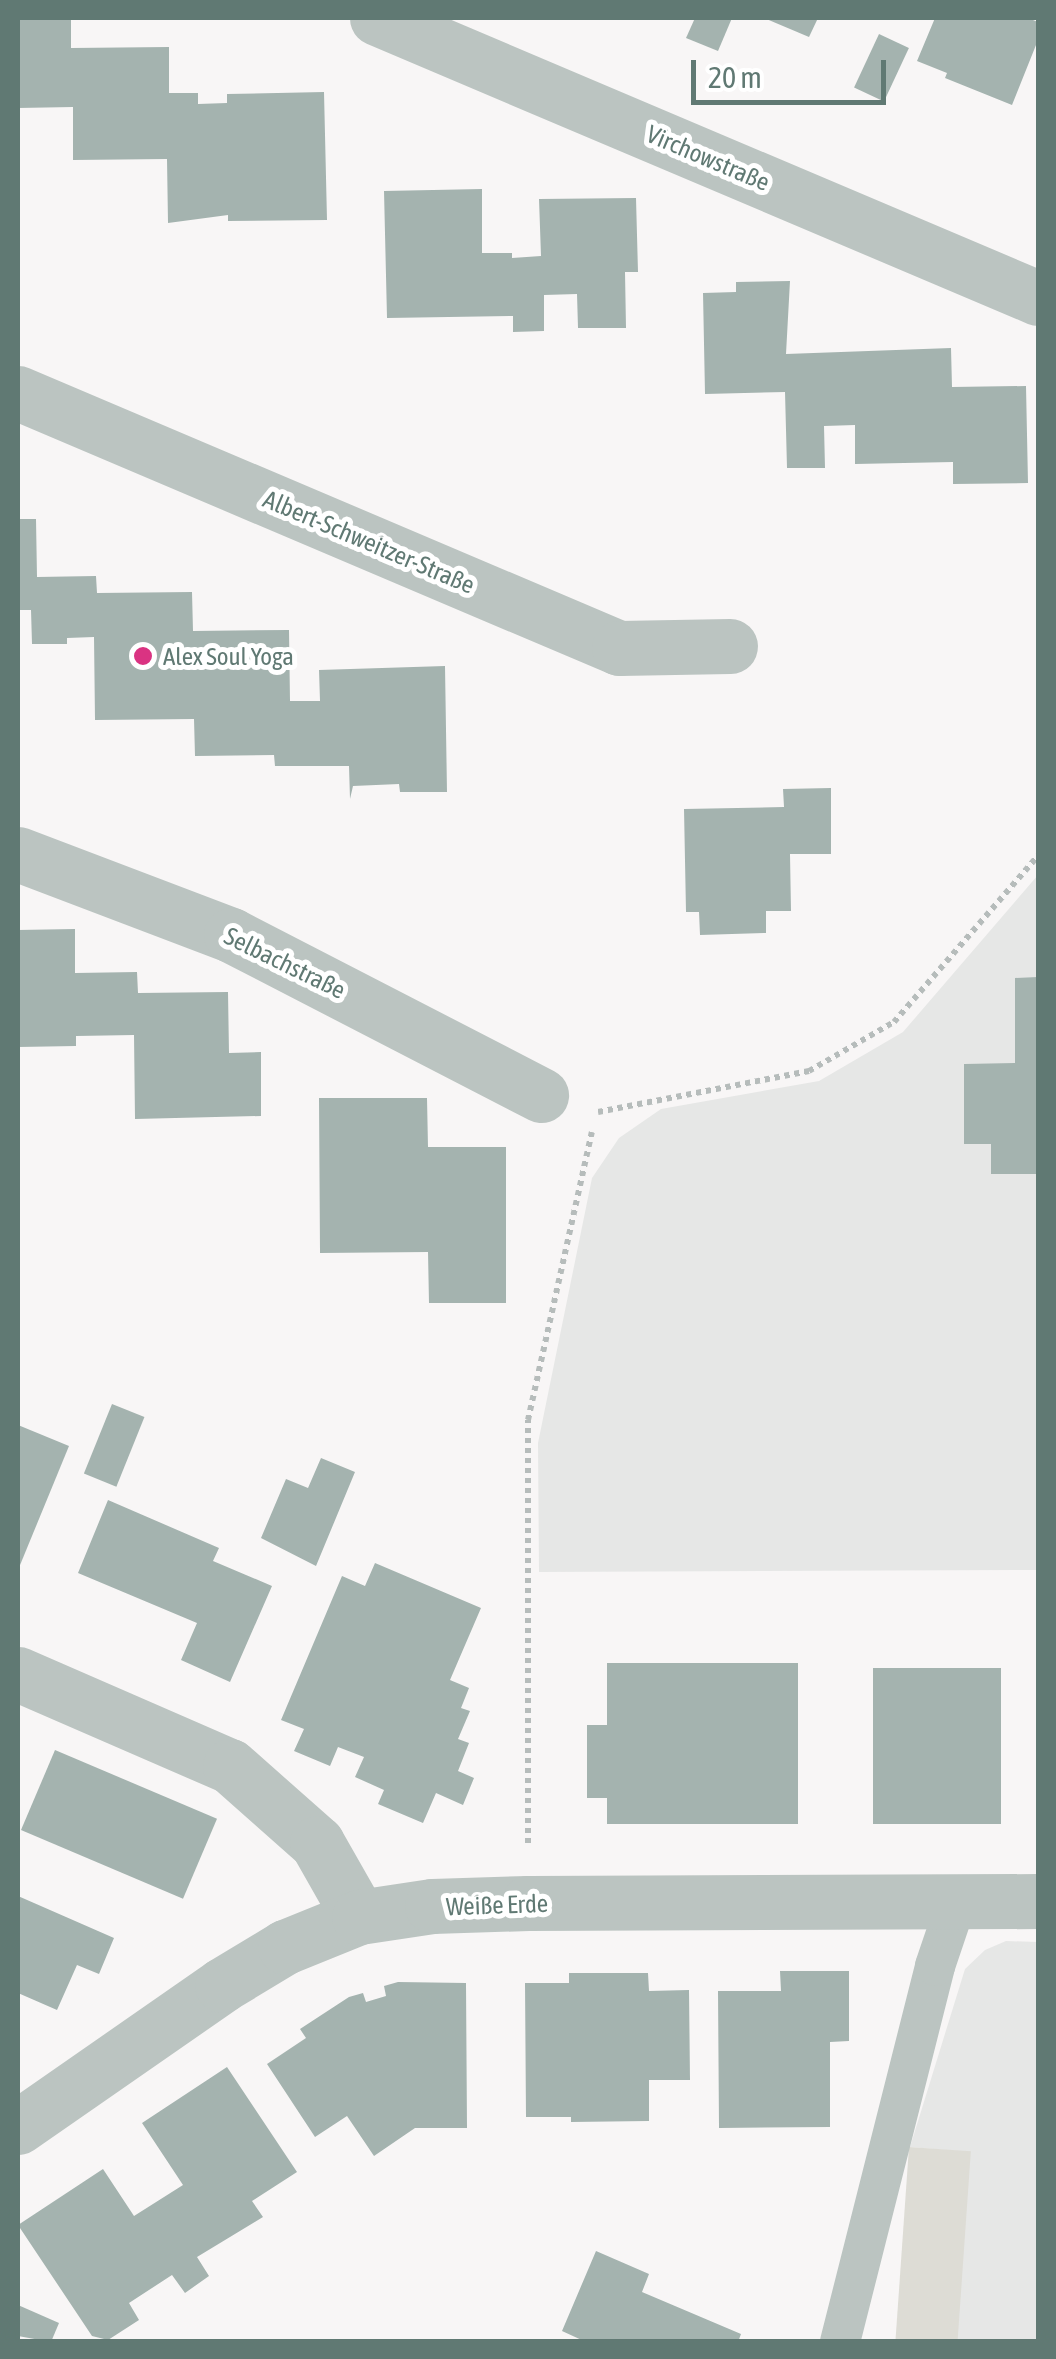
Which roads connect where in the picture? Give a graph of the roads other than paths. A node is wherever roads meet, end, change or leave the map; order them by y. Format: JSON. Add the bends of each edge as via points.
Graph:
{"nodes":[{"id":1,"x":377,"y":18,"type":"edge"},
{"id":2,"x":1038,"y":298,"type":"edge"},
{"id":3,"x":18,"y":394,"type":"edge"},
{"id":4,"x":730,"y":646,"type":"dead end"},
{"id":5,"x":18,"y":854,"type":"edge"},
{"id":6,"x":542,"y":1096,"type":"road end"},
{"id":7,"x":18,"y":1674,"type":"edge"},
{"id":8,"x":957,"y":1901,"type":"junction"},
{"id":9,"x":1038,"y":1901,"type":"edge"},
{"id":10,"x":359,"y":1917,"type":"junction"},
{"id":11,"x":18,"y":2127,"type":"edge"},
{"id":12,"x":840,"y":2342,"type":"edge"}],
"edges":[{"from":1,"to":2,"type":"street","name":"Virchowstraße"},
{"from":3,"to":4,"type":"street","name":"Albert-Schweitzer-Straße","via":[[619,648]]},
{"from":5,"to":6,"type":"street","name":"Selbachstraße","via":[[231,934]]},
{"from":7,"to":10,"type":"street","via":[[230,1766],[317,1843]]},
{"from":8,"to":9,"type":"street","name":"Weiße Erde"},
{"from":8,"to":10,"type":"street","name":"Weiße Erde","via":[[528,1903]]},
{"from":8,"to":12,"type":"lane"},
{"from":10,"to":11,"type":"street","name":"Weiße Erde","via":[[222,1985]]}]}
